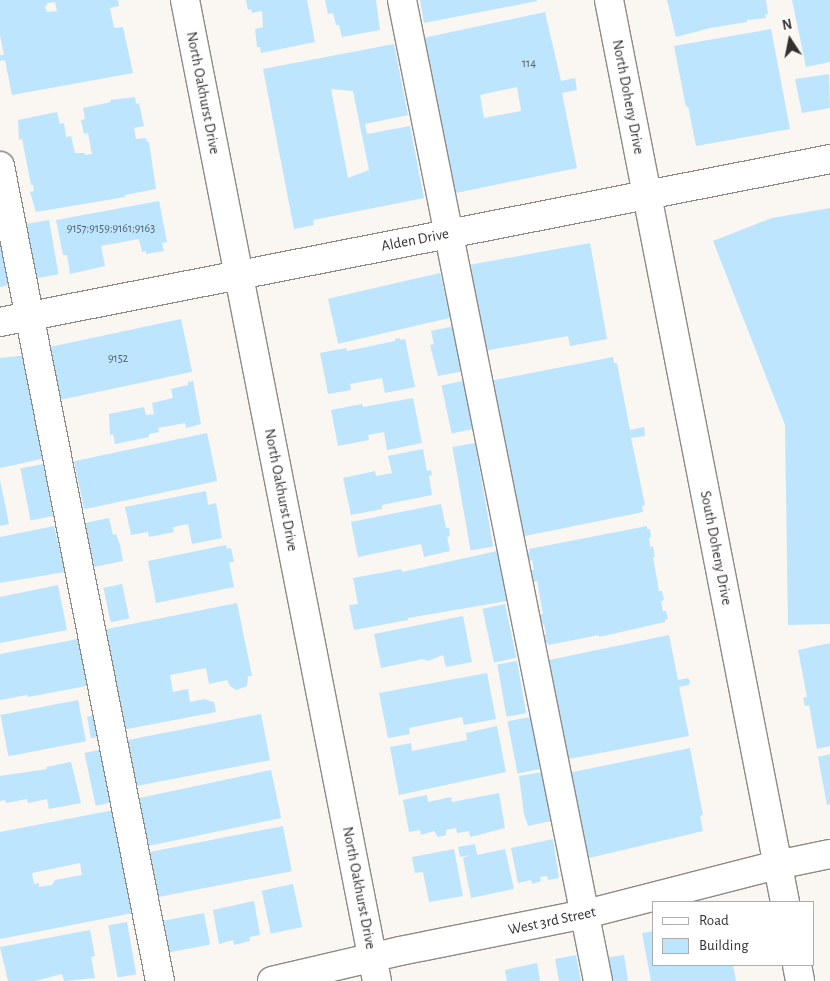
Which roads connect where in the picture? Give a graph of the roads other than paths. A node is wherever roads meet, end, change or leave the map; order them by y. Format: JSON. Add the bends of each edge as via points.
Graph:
{"nodes":[{"id":1,"x":185,"y":0,"type":"edge"},
{"id":2,"x":402,"y":0,"type":"edge"},
{"id":3,"x":610,"y":0,"type":"edge"},
{"id":4,"x":830,"y":159,"type":"edge"},
{"id":5,"x":0,"y":166,"type":"edge"},
{"id":6,"x":647,"y":195,"type":"junction"},
{"id":7,"x":450,"y":233,"type":"junction"},
{"id":8,"x":239,"y":275,"type":"junction"},
{"id":9,"x":31,"y":315,"type":"junction"},
{"id":10,"x":0,"y":322,"type":"edge"},
{"id":11,"x":830,"y":854,"type":"edge"},
{"id":12,"x":777,"y":865,"type":"junction"},
{"id":13,"x":785,"y":901,"type":"edge"},
{"id":14,"x":586,"y":914,"type":"junction"},
{"id":15,"x":797,"y":966,"type":"edge"},
{"id":16,"x":374,"y":969,"type":"edge"},
{"id":17,"x":160,"y":981,"type":"edge"},
{"id":18,"x":272,"y":981,"type":"edge"},
{"id":19,"x":598,"y":981,"type":"edge"},
{"id":20,"x":800,"y":981,"type":"edge"}],
"edges":[{"from":1,"to":8,"type":"street","name":"North Oakhurst Drive"},
{"from":2,"to":7,"type":"street"},
{"from":3,"to":6,"type":"street","name":"North Doheny Drive"},
{"from":4,"to":6,"type":"street","name":"Alden Drive"},
{"from":5,"to":9,"type":"street"},
{"from":6,"to":7,"type":"street","name":"Alden Drive"},
{"from":6,"to":12,"type":"street","name":"South Doheny Drive"},
{"from":7,"to":8,"type":"street","name":"Alden Drive"},
{"from":7,"to":14,"type":"street"},
{"from":8,"to":9,"type":"street","name":"Alden Drive"},
{"from":8,"to":16,"type":"street","name":"North Oakhurst Drive"},
{"from":9,"to":10,"type":"street","name":"Alden Drive"},
{"from":9,"to":17,"type":"street"},
{"from":11,"to":12,"type":"street","name":"West 3rd Street"},
{"from":12,"to":13,"type":"street","name":"South Doheny Drive"},
{"from":12,"to":14,"type":"street","name":"West 3rd Street"},
{"from":14,"to":16,"type":"street","name":"West 3rd Street"},
{"from":14,"to":19,"type":"street"},
{"from":15,"to":20,"type":"street"},
{"from":16,"to":18,"type":"street","name":"West 3rd Street"}]}
